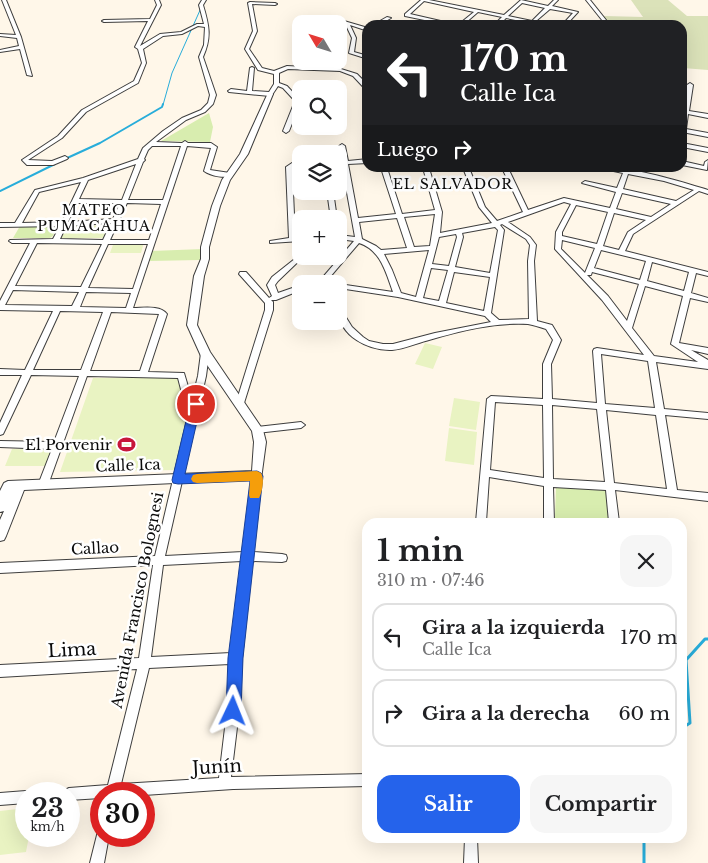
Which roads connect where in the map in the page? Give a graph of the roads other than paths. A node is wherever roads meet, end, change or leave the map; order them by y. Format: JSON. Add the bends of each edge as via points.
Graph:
{"nodes":[{"id":1,"x":4,"y":0,"type":"edge"},
{"id":2,"x":157,"y":0,"type":"edge"},
{"id":3,"x":204,"y":0,"type":"edge"},
{"id":4,"x":423,"y":0,"type":"edge"},
{"id":5,"x":556,"y":0,"type":"edge"},
{"id":6,"x":588,"y":0,"type":"edge"},
{"id":7,"x":522,"y":1,"type":"edge"},
{"id":8,"x":276,"y":4,"type":"dead end"},
{"id":9,"x":450,"y":6,"type":"junction"},
{"id":10,"x":548,"y":7,"type":"junction"},
{"id":11,"x":444,"y":10,"type":"dead end"},
{"id":12,"x":477,"y":11,"type":"junction"},
{"id":13,"x":438,"y":15,"type":"dead end"},
{"id":14,"x":505,"y":17,"type":"junction"},
{"id":15,"x":389,"y":18,"type":"dead end"},
{"id":16,"x":151,"y":20,"type":"junction"},
{"id":17,"x":385,"y":20,"type":"edge"},
{"id":18,"x":433,"y":20,"type":"joint"},
{"id":19,"x":466,"y":20,"type":"edge"},
{"id":20,"x":502,"y":20,"type":"edge"},
{"id":21,"x":516,"y":20,"type":"edge"},
{"id":22,"x":535,"y":20,"type":"edge"},
{"id":23,"x":569,"y":20,"type":"edge"},
{"id":24,"x":604,"y":20,"type":"edge"},
{"id":25,"x":104,"y":21,"type":"dead end"},
{"id":26,"x":207,"y":26,"type":"junction"},
{"id":27,"x":362,"y":27,"type":"edge"},
{"id":28,"x":0,"y":35,"type":"edge"},
{"id":29,"x":19,"y":37,"type":"junction"},
{"id":30,"x":22,"y":46,"type":"junction"},
{"id":31,"x":140,"y":48,"type":"junction"},
{"id":32,"x":0,"y":51,"type":"edge"},
{"id":33,"x":362,"y":57,"type":"edge"},
{"id":34,"x":252,"y":68,"type":"dead end"},
{"id":35,"x":276,"y":73,"type":"junction"},
{"id":36,"x":30,"y":75,"type":"dead end"},
{"id":37,"x":362,"y":82,"type":"edge"},
{"id":38,"x":277,"y":84,"type":"junction"},
{"id":39,"x":690,"y":85,"type":"dead end"},
{"id":40,"x":231,"y":91,"type":"dead end"},
{"id":41,"x":249,"y":93,"type":"junction"},
{"id":42,"x":270,"y":94,"type":"junction"},
{"id":43,"x":687,"y":98,"type":"edge"},
{"id":44,"x":687,"y":112,"type":"edge"},
{"id":45,"x":708,"y":116,"type":"edge"},
{"id":46,"x":286,"y":131,"type":"dead end"},
{"id":47,"x":687,"y":131,"type":"edge"},
{"id":48,"x":708,"y":135,"type":"edge"},
{"id":49,"x":185,"y":143,"type":"junction"},
{"id":50,"x":152,"y":144,"type":"junction"},
{"id":51,"x":687,"y":146,"type":"edge"},
{"id":52,"x":708,"y":150,"type":"edge"},
{"id":53,"x":66,"y":158,"type":"dead end"},
{"id":54,"x":142,"y":160,"type":"junction"},
{"id":55,"x":362,"y":161,"type":"edge"},
{"id":56,"x":347,"y":162,"type":"edge"},
{"id":57,"x":708,"y":162,"type":"edge"},
{"id":58,"x":687,"y":164,"type":"edge"},
{"id":59,"x":292,"y":165,"type":"edge"},
{"id":60,"x":385,"y":172,"type":"edge"},
{"id":61,"x":427,"y":172,"type":"edge"},
{"id":62,"x":468,"y":172,"type":"edge"},
{"id":63,"x":507,"y":172,"type":"edge"},
{"id":64,"x":626,"y":172,"type":"joint"},
{"id":65,"x":230,"y":175,"type":"junction"},
{"id":66,"x":85,"y":179,"type":"junction"},
{"id":67,"x":585,"y":183,"type":"dead end"},
{"id":68,"x":347,"y":184,"type":"edge"},
{"id":69,"x":699,"y":189,"type":"junction"},
{"id":70,"x":619,"y":190,"type":"junction"},
{"id":71,"x":708,"y":192,"type":"edge"},
{"id":72,"x":571,"y":200,"type":"junction"},
{"id":73,"x":75,"y":201,"type":"junction"},
{"id":74,"x":124,"y":202,"type":"junction"},
{"id":75,"x":164,"y":202,"type":"junction"},
{"id":76,"x":676,"y":203,"type":"junction"},
{"id":77,"x":611,"y":209,"type":"junction"},
{"id":78,"x":439,"y":212,"type":"junction"},
{"id":79,"x":528,"y":214,"type":"junction"},
{"id":80,"x":400,"y":216,"type":"junction"},
{"id":81,"x":651,"y":219,"type":"junction"},
{"id":82,"x":355,"y":220,"type":"junction"},
{"id":83,"x":115,"y":221,"type":"junction"},
{"id":84,"x":501,"y":223,"type":"junction"},
{"id":85,"x":18,"y":224,"type":"junction"},
{"id":86,"x":64,"y":224,"type":"junction"},
{"id":87,"x":0,"y":225,"type":"edge"},
{"id":88,"x":458,"y":232,"type":"junction"},
{"id":89,"x":436,"y":236,"type":"junction"},
{"id":90,"x":558,"y":237,"type":"junction"},
{"id":91,"x":347,"y":238,"type":"edge"},
{"id":92,"x":359,"y":239,"type":"junction"},
{"id":93,"x":292,"y":240,"type":"joint"},
{"id":94,"x":12,"y":241,"type":"dead end"},
{"id":95,"x":35,"y":241,"type":"junction"},
{"id":96,"x":56,"y":241,"type":"junction"},
{"id":97,"x":106,"y":242,"type":"junction"},
{"id":98,"x":151,"y":242,"type":"junction"},
{"id":99,"x":272,"y":242,"type":"dead end"},
{"id":100,"x":599,"y":247,"type":"junction"},
{"id":101,"x":433,"y":248,"type":"junction"},
{"id":102,"x":411,"y":249,"type":"junction"},
{"id":103,"x":382,"y":252,"type":"junction"},
{"id":104,"x":621,"y":252,"type":"junction"},
{"id":105,"x":650,"y":259,"type":"junction"},
{"id":106,"x":292,"y":264,"type":"edge"},
{"id":107,"x":428,"y":265,"type":"junction"},
{"id":108,"x":452,"y":269,"type":"junction"},
{"id":109,"x":591,"y":269,"type":"junction"},
{"id":110,"x":693,"y":270,"type":"junction"},
{"id":111,"x":243,"y":274,"type":"dead end"},
{"id":112,"x":708,"y":274,"type":"edge"},
{"id":113,"x":328,"y":275,"type":"edge"},
{"id":114,"x":494,"y":276,"type":"junction"},
{"id":115,"x":584,"y":276,"type":"junction"},
{"id":116,"x":643,"y":283,"type":"junction"},
{"id":117,"x":347,"y":287,"type":"edge"},
{"id":118,"x":10,"y":288,"type":"junction"},
{"id":119,"x":84,"y":290,"type":"junction"},
{"id":120,"x":292,"y":290,"type":"edge"},
{"id":121,"x":135,"y":291,"type":"junction"},
{"id":122,"x":398,"y":295,"type":"junction"},
{"id":123,"x":687,"y":295,"type":"junction"},
{"id":124,"x":276,"y":296,"type":"junction"},
{"id":125,"x":418,"y":300,"type":"junction"},
{"id":126,"x":708,"y":300,"type":"edge"},
{"id":127,"x":268,"y":302,"type":"junction"},
{"id":128,"x":442,"y":305,"type":"junction"},
{"id":129,"x":0,"y":307,"type":"edge"},
{"id":130,"x":58,"y":308,"type":"junction"},
{"id":131,"x":75,"y":310,"type":"junction"},
{"id":132,"x":108,"y":310,"type":"junction"},
{"id":133,"x":129,"y":310,"type":"junction"},
{"id":134,"x":488,"y":314,"type":"junction"},
{"id":135,"x":496,"y":322,"type":"junction"},
{"id":136,"x":533,"y":322,"type":"junction"},
{"id":137,"x":347,"y":326,"type":"edge"},
{"id":138,"x":628,"y":327,"type":"junction"},
{"id":139,"x":675,"y":344,"type":"junction"},
{"id":140,"x":708,"y":351,"type":"edge"},
{"id":141,"x":204,"y":352,"type":"junction"},
{"id":142,"x":652,"y":359,"type":"junction"},
{"id":143,"x":708,"y":365,"type":"edge"},
{"id":144,"x":0,"y":372,"type":"edge"},
{"id":145,"x":28,"y":372,"type":"junction"},
{"id":146,"x":85,"y":373,"type":"junction"},
{"id":147,"x":143,"y":375,"type":"junction"},
{"id":148,"x":548,"y":402,"type":"junction"},
{"id":149,"x":240,"y":403,"type":"junction"},
{"id":150,"x":601,"y":406,"type":"junction"},
{"id":151,"x":660,"y":412,"type":"junction"},
{"id":152,"x":708,"y":416,"type":"edge"},
{"id":153,"x":192,"y":418,"type":"junction"},
{"id":154,"x":301,"y":425,"type":"dead end"},
{"id":155,"x":257,"y":430,"type":"junction"},
{"id":156,"x":0,"y":432,"type":"edge"},
{"id":157,"x":0,"y":444,"type":"edge"},
{"id":158,"x":58,"y":446,"type":"junction"},
{"id":159,"x":486,"y":473,"type":"junction"},
{"id":160,"x":257,"y":476,"type":"junction"},
{"id":161,"x":178,"y":480,"type":"junction"},
{"id":162,"x":549,"y":483,"type":"junction"},
{"id":163,"x":43,"y":485,"type":"junction"},
{"id":164,"x":10,"y":486,"type":"edge"},
{"id":165,"x":610,"y":486,"type":"junction"},
{"id":166,"x":673,"y":494,"type":"junction"},
{"id":167,"x":708,"y":498,"type":"edge"},
{"id":168,"x":0,"y":507,"type":"edge"},
{"id":169,"x":481,"y":518,"type":"edge"},
{"id":170,"x":549,"y":518,"type":"edge"},
{"id":171,"x":614,"y":518,"type":"edge"},
{"id":172,"x":0,"y":536,"type":"edge"},
{"id":173,"x":247,"y":556,"type":"junction"},
{"id":174,"x":282,"y":558,"type":"dead end"},
{"id":175,"x":159,"y":559,"type":"junction"},
{"id":176,"x":0,"y":568,"type":"edge"},
{"id":177,"x":236,"y":658,"type":"junction"},
{"id":178,"x":144,"y":664,"type":"junction"},
{"id":179,"x":0,"y":671,"type":"edge"},
{"id":180,"x":362,"y":780,"type":"edge"},
{"id":181,"x":115,"y":782,"type":"edge"},
{"id":182,"x":229,"y":784,"type":"junction"},
{"id":183,"x":155,"y":789,"type":"edge"},
{"id":184,"x":15,"y":798,"type":"edge"},
{"id":185,"x":0,"y":799,"type":"edge"},
{"id":186,"x":471,"y":843,"type":"edge"},
{"id":187,"x":101,"y":847,"type":"edge"},
{"id":188,"x":97,"y":863,"type":"edge"},
{"id":189,"x":471,"y":863,"type":"edge"}],
"edges":[{"from":1,"to":29,"type":"street"},
{"from":2,"to":16,"type":"street"},
{"from":3,"to":26,"type":"street","via":[[201,6]]},
{"from":4,"to":9,"type":"street"},
{"from":4,"to":18,"type":"street","via":[[407,15]]},
{"from":5,"to":10,"type":"street"},
{"from":6,"to":24,"type":"street"},
{"from":7,"to":10,"type":"street"},
{"from":7,"to":14,"type":"street"},
{"from":8,"to":35,"type":"street","via":[[250,3],[255,31],[247,49],[260,69]]},
{"from":9,"to":11,"type":"street"},
{"from":9,"to":12,"type":"street"},
{"from":10,"to":22,"type":"street"},
{"from":10,"to":23,"type":"street","via":[[576,12]]},
{"from":12,"to":14,"type":"street"},
{"from":12,"to":19,"type":"street"},
{"from":13,"to":18,"type":"street"},
{"from":14,"to":20,"type":"street"},
{"from":14,"to":21,"type":"street"},
{"from":15,"to":17,"type":"street"},
{"from":16,"to":25,"type":"street"},
{"from":16,"to":31,"type":"street","via":[[137,46]]},
{"from":26,"to":31,"type":"street","via":[[197,25],[182,33],[162,35]]},
{"from":26,"to":50,"type":"street","via":[[202,57],[213,95],[210,104]]},
{"from":27,"to":33,"type":"street","via":[[346,22],[354,38],[351,54]]},
{"from":28,"to":29,"type":"street"},
{"from":29,"to":30,"type":"street"},
{"from":30,"to":32,"type":"street"},
{"from":30,"to":36,"type":"street"},
{"from":31,"to":53,"type":"street","via":[[144,63],[136,82],[84,111],[60,137],[25,160],[27,163],[44,163]]},
{"from":34,"to":41,"type":"street"},
{"from":35,"to":37,"type":"street","via":[[287,67],[341,70],[355,75]]},
{"from":35,"to":38,"type":"street"},
{"from":38,"to":42,"type":"street"},
{"from":38,"to":46,"type":"street","via":[[285,87],[298,101]]},
{"from":39,"to":43,"type":"street"},
{"from":40,"to":41,"type":"street"},
{"from":41,"to":42,"type":"street"},
{"from":42,"to":65,"type":"street","via":[[244,154]]},
{"from":44,"to":45,"type":"street"},
{"from":47,"to":48,"type":"street"},
{"from":49,"to":50,"type":"street"},
{"from":49,"to":65,"type":"street","via":[[214,147],[207,171]]},
{"from":49,"to":75,"type":"street"},
{"from":50,"to":54,"type":"street","via":[[145,149]]},
{"from":51,"to":52,"type":"street"},
{"from":54,"to":66,"type":"street"},
{"from":54,"to":74,"type":"street"},
{"from":55,"to":56,"type":"street"},
{"from":57,"to":58,"type":"street","via":[[707,168]]},
{"from":59,"to":93,"type":"street","via":[[289,167]]},
{"from":60,"to":80,"type":"street"},
{"from":61,"to":78,"type":"street"},
{"from":62,"to":84,"type":"street","via":[[482,207],[488,216]]},
{"from":63,"to":79,"type":"street"},
{"from":64,"to":69,"type":"street"},
{"from":64,"to":70,"type":"street"},
{"from":65,"to":141,"type":"street","via":[[208,234],[192,325]]},
{"from":66,"to":73,"type":"street"},
{"from":66,"to":85,"type":"street","via":[[36,190]]},
{"from":67,"to":70,"type":"street"},
{"from":68,"to":82,"type":"street"},
{"from":69,"to":71,"type":"street"},
{"from":69,"to":76,"type":"street"},
{"from":70,"to":76,"type":"street"},
{"from":70,"to":77,"type":"street"},
{"from":72,"to":77,"type":"street"},
{"from":72,"to":79,"type":"street"},
{"from":72,"to":90,"type":"street","via":[[574,203]]},
{"from":73,"to":74,"type":"street"},
{"from":73,"to":86,"type":"street"},
{"from":74,"to":75,"type":"street"},
{"from":74,"to":83,"type":"street"},
{"from":75,"to":98,"type":"street"},
{"from":76,"to":81,"type":"street"},
{"from":77,"to":81,"type":"street"},
{"from":77,"to":100,"type":"street"},
{"from":78,"to":80,"type":"street"},
{"from":78,"to":89,"type":"street"},
{"from":79,"to":84,"type":"street"},
{"from":80,"to":82,"type":"street"},
{"from":80,"to":102,"type":"street"},
{"from":81,"to":104,"type":"street","via":[[630,233]]},
{"from":82,"to":92,"type":"street"},
{"from":83,"to":86,"type":"street"},
{"from":83,"to":97,"type":"street"},
{"from":84,"to":88,"type":"street"},
{"from":84,"to":114,"type":"street"},
{"from":84,"to":136,"type":"street","via":[[528,238],[533,245]]},
{"from":85,"to":86,"type":"street"},
{"from":85,"to":87,"type":"street"},
{"from":86,"to":96,"type":"street"},
{"from":88,"to":89,"type":"street"},
{"from":88,"to":108,"type":"street","via":[[460,236]]},
{"from":89,"to":101,"type":"street"},
{"from":90,"to":100,"type":"street"},
{"from":90,"to":115,"type":"street","via":[[558,249]]},
{"from":91,"to":92,"type":"street"},
{"from":92,"to":103,"type":"street"},
{"from":92,"to":113,"type":"street"},
{"from":93,"to":99,"type":"street"},
{"from":94,"to":95,"type":"street"},
{"from":95,"to":96,"type":"street"},
{"from":95,"to":118,"type":"street"},
{"from":96,"to":97,"type":"street"},
{"from":97,"to":98,"type":"street"},
{"from":97,"to":119,"type":"street"},
{"from":98,"to":121,"type":"street"},
{"from":100,"to":104,"type":"street"},
{"from":100,"to":109,"type":"street"},
{"from":101,"to":102,"type":"street"},
{"from":101,"to":107,"type":"street"},
{"from":102,"to":103,"type":"street"},
{"from":103,"to":122,"type":"street"},
{"from":104,"to":105,"type":"street"},
{"from":105,"to":110,"type":"street"},
{"from":105,"to":116,"type":"street"},
{"from":106,"to":124,"type":"street","via":[[274,279],[271,289]]},
{"from":107,"to":108,"type":"street"},
{"from":107,"to":125,"type":"street"},
{"from":108,"to":114,"type":"street"},
{"from":108,"to":128,"type":"street"},
{"from":109,"to":115,"type":"street"},
{"from":109,"to":116,"type":"street"},
{"from":110,"to":112,"type":"street"},
{"from":110,"to":123,"type":"street"},
{"from":111,"to":127,"type":"street"},
{"from":114,"to":134,"type":"street"},
{"from":115,"to":138,"type":"street"},
{"from":116,"to":123,"type":"street"},
{"from":116,"to":138,"type":"street"},
{"from":117,"to":122,"type":"street"},
{"from":118,"to":119,"type":"street"},
{"from":118,"to":129,"type":"street"},
{"from":119,"to":121,"type":"street"},
{"from":119,"to":131,"type":"street"},
{"from":120,"to":124,"type":"street"},
{"from":121,"to":133,"type":"street"},
{"from":122,"to":125,"type":"street"},
{"from":123,"to":126,"type":"street"},
{"from":123,"to":139,"type":"street"},
{"from":124,"to":127,"type":"street"},
{"from":125,"to":128,"type":"street"},
{"from":127,"to":149,"type":"street","via":[[268,316]]},
{"from":128,"to":134,"type":"street"},
{"from":129,"to":130,"type":"street"},
{"from":130,"to":131,"type":"street"},
{"from":130,"to":145,"type":"street"},
{"from":131,"to":132,"type":"street"},
{"from":132,"to":133,"type":"street"},
{"from":132,"to":146,"type":"street"},
{"from":133,"to":147,"type":"street","via":[[160,311],[163,314]]},
{"from":134,"to":135,"type":"street"},
{"from":135,"to":136,"type":"street"},
{"from":135,"to":137,"type":"street","via":[[393,347],[372,345],[356,338]]},
{"from":136,"to":148,"type":"street","via":[[549,326],[556,335],[557,346],[547,364]]},
{"from":138,"to":142,"type":"street"},
{"from":139,"to":140,"type":"street"},
{"from":139,"to":143,"type":"street"},
{"from":141,"to":149,"type":"street"},
{"from":141,"to":153,"type":"street","name":"Avenida Francisco Bolognesi"},
{"from":142,"to":143,"type":"street"},
{"from":142,"to":150,"type":"street","via":[[597,351]]},
{"from":142,"to":151,"type":"street"},
{"from":144,"to":145,"type":"street"},
{"from":145,"to":146,"type":"street"},
{"from":145,"to":156,"type":"street"},
{"from":146,"to":147,"type":"street"},
{"from":146,"to":158,"type":"street"},
{"from":147,"to":153,"type":"street","via":[[181,375]]},
{"from":148,"to":150,"type":"street"},
{"from":148,"to":159,"type":"street","via":[[491,398]]},
{"from":148,"to":162,"type":"street"},
{"from":149,"to":155,"type":"street"},
{"from":150,"to":151,"type":"street"},
{"from":150,"to":165,"type":"street"},
{"from":151,"to":152,"type":"street"},
{"from":151,"to":166,"type":"street"},
{"from":153,"to":161,"type":"street","name":"Avenida Francisco Bolognesi"},
{"from":154,"to":155,"type":"street"},
{"from":155,"to":160,"type":"street","via":[[260,442]]},
{"from":157,"to":158,"type":"street"},
{"from":158,"to":163,"type":"street"},
{"from":159,"to":162,"type":"street"},
{"from":159,"to":169,"type":"street"},
{"from":160,"to":161,"type":"street","name":"Calle Ica"},
{"from":160,"to":173,"type":"street"},
{"from":161,"to":163,"type":"street","name":"Calle Ica"},
{"from":161,"to":175,"type":"street","name":"Avenida Francisco Bolognesi"},
{"from":162,"to":165,"type":"street"},
{"from":162,"to":170,"type":"street"},
{"from":163,"to":164,"type":"street","name":"Calle Ica"},
{"from":164,"to":168,"type":"street"},
{"from":164,"to":172,"type":"street"},
{"from":165,"to":166,"type":"street"},
{"from":165,"to":171,"type":"street"},
{"from":166,"to":167,"type":"street"},
{"from":173,"to":174,"type":"street","name":"Callao"},
{"from":173,"to":175,"type":"street","name":"Callao"},
{"from":173,"to":177,"type":"street"},
{"from":175,"to":176,"type":"street","name":"Callao"},
{"from":175,"to":178,"type":"street","name":"Avenida Francisco Bolognesi"},
{"from":177,"to":178,"type":"street","name":"Lima"},
{"from":177,"to":182,"type":"street"},
{"from":178,"to":179,"type":"street","name":"Lima"},
{"from":178,"to":181,"type":"street","name":"Avenida Francisco Bolognesi"},
{"from":180,"to":182,"type":"street","name":"Junín"},
{"from":182,"to":183,"type":"street","name":"Junín"},
{"from":184,"to":185,"type":"street"},
{"from":186,"to":189,"type":"street"},
{"from":187,"to":188,"type":"street"}]}
